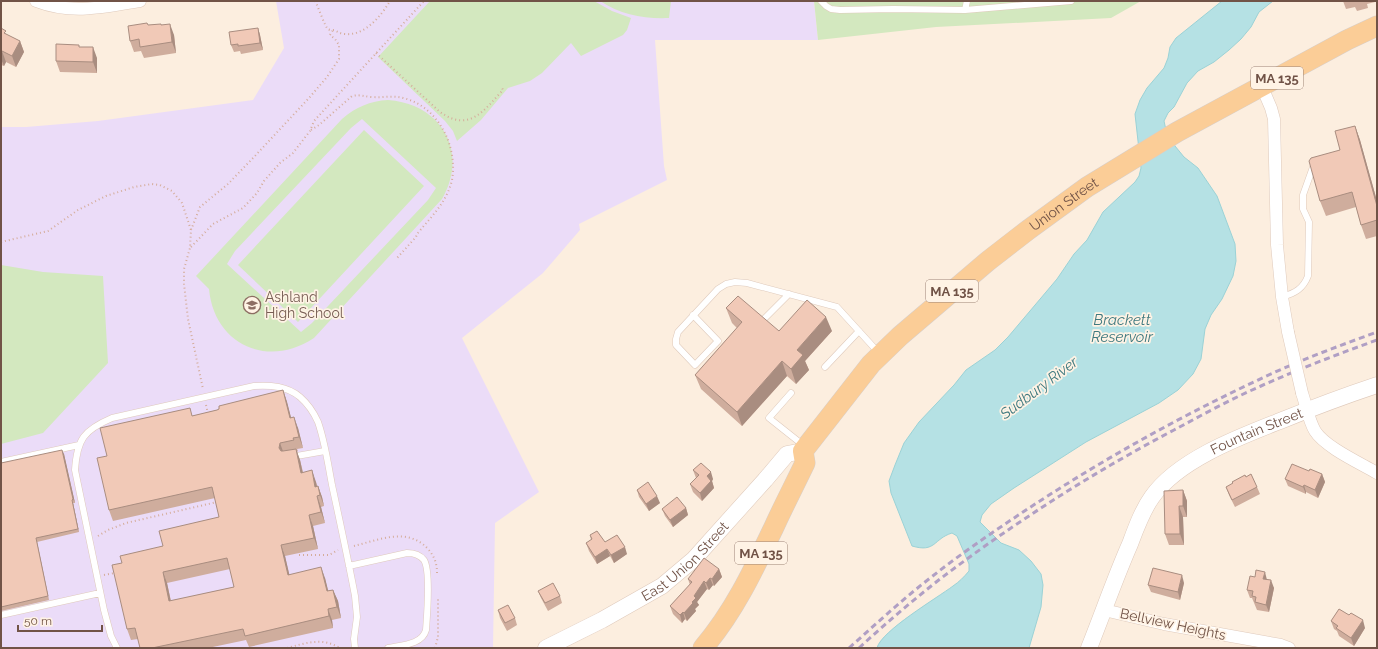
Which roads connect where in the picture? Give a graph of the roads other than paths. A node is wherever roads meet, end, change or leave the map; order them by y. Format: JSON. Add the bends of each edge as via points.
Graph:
{"nodes":[{"id":1,"x":36,"y":1,"type":"edge"},
{"id":2,"x":140,"y":1,"type":"edge"},
{"id":3,"x":821,"y":1,"type":"edge"},
{"id":4,"x":967,"y":1,"type":"edge"},
{"id":5,"x":1071,"y":1,"type":"edge"},
{"id":6,"x":55,"y":4,"type":"edge"},
{"id":7,"x":965,"y":10,"type":"junction"},
{"id":8,"x":1377,"y":26,"type":"edge"},
{"id":9,"x":1262,"y":87,"type":"junction"},
{"id":10,"x":1313,"y":167,"type":"edge"},
{"id":11,"x":789,"y":294,"type":"junction"},
{"id":12,"x":1282,"y":297,"type":"junction"},
{"id":13,"x":693,"y":315,"type":"junction"},
{"id":14,"x":765,"y":318,"type":"edge"},
{"id":15,"x":859,"y":331,"type":"junction"},
{"id":16,"x":881,"y":355,"type":"junction"},
{"id":17,"x":825,"y":367,"type":"dead end"},
{"id":18,"x":1377,"y":385,"type":"edge"},
{"id":19,"x":791,"y":393,"type":"dead end"},
{"id":20,"x":1307,"y":410,"type":"junction"},
{"id":21,"x":79,"y":445,"type":"junction"},
{"id":22,"x":804,"y":449,"type":"junction"},
{"id":23,"x":325,"y":451,"type":"junction"},
{"id":24,"x":287,"y":458,"type":"edge"},
{"id":25,"x":1,"y":462,"type":"edge"},
{"id":26,"x":1377,"y":473,"type":"edge"},
{"id":27,"x":349,"y":566,"type":"junction"},
{"id":28,"x":100,"y":593,"type":"junction"},
{"id":29,"x":1104,"y":610,"type":"junction"},
{"id":30,"x":1,"y":614,"type":"edge"},
{"id":31,"x":117,"y":648,"type":"edge"},
{"id":32,"x":355,"y":648,"type":"edge"},
{"id":33,"x":388,"y":648,"type":"edge"},
{"id":34,"x":546,"y":648,"type":"edge"},
{"id":35,"x":703,"y":648,"type":"edge"},
{"id":36,"x":1089,"y":648,"type":"edge"},
{"id":37,"x":1289,"y":648,"type":"edge"}],
"edges":[{"from":1,"to":6,"type":"street"},
{"from":2,"to":6,"type":"street","via":[[88,10],[65,9]]},
{"from":3,"to":7,"type":"lane","via":[[831,9],[840,10]]},
{"from":4,"to":7,"type":"lane"},
{"from":5,"to":7,"type":"lane"},
{"from":8,"to":9,"type":"main road","name":"Union Street","number":"MA 135"},
{"from":9,"to":12,"type":"street","name":"Fountain Street","via":[[1274,119],[1277,244]]},
{"from":9,"to":16,"type":"main road","name":"Union Street","number":"MA 135","via":[[1177,132],[1087,187],[988,261]]},
{"from":10,"to":12,"type":"lane","via":[[1303,195],[1303,209],[1309,222],[1308,276],[1305,284],[1296,292]]},
{"from":11,"to":13,"type":"lane","via":[[735,282],[718,289]]},
{"from":11,"to":14,"type":"lane"},
{"from":11,"to":15,"type":"lane","via":[[837,307]]},
{"from":12,"to":20,"type":"street","name":"Fountain Street","bridge":true},
{"from":13,"to":13,"type":"lane","via":[[678,332],[676,345],[695,365],[718,341]]},
{"from":15,"to":16,"type":"lane"},
{"from":15,"to":17,"type":"lane"},
{"from":16,"to":22,"type":"main road","name":"Union Street","number":"MA 135","via":[[871,364]]},
{"from":18,"to":20,"type":"street"},
{"from":19,"to":22,"type":"lane","via":[[769,418]]},
{"from":20,"to":26,"type":"street","via":[[1315,432],[1328,444]]},
{"from":20,"to":29,"type":"street","name":"Fountain Street","via":[[1211,451],[1182,469],[1161,487],[1152,498],[1138,525]]},
{"from":21,"to":23,"type":"lane","via":[[83,437],[95,426],[112,418],[259,386],[272,386],[286,389],[300,398],[314,414]]},
{"from":21,"to":25,"type":"lane"},
{"from":21,"to":28,"type":"lane","via":[[75,470]]},
{"from":22,"to":34,"type":"street","name":"East Union Street","via":[[787,454],[694,559],[662,586]]},
{"from":22,"to":35,"type":"main road","number":"MA 135","via":[[804,463],[759,558],[735,603]]},
{"from":23,"to":24,"type":"lane"},
{"from":23,"to":27,"type":"lane"},
{"from":27,"to":32,"type":"lane","via":[[357,607]]},
{"from":27,"to":33,"type":"lane","via":[[407,553],[424,560],[428,571],[425,635],[415,642]]},
{"from":28,"to":30,"type":"lane"},
{"from":28,"to":31,"type":"lane","via":[[108,626]]},
{"from":29,"to":36,"type":"street","name":"Fountain Street"},
{"from":29,"to":37,"type":"street","name":"Bellview Heights"}]}
